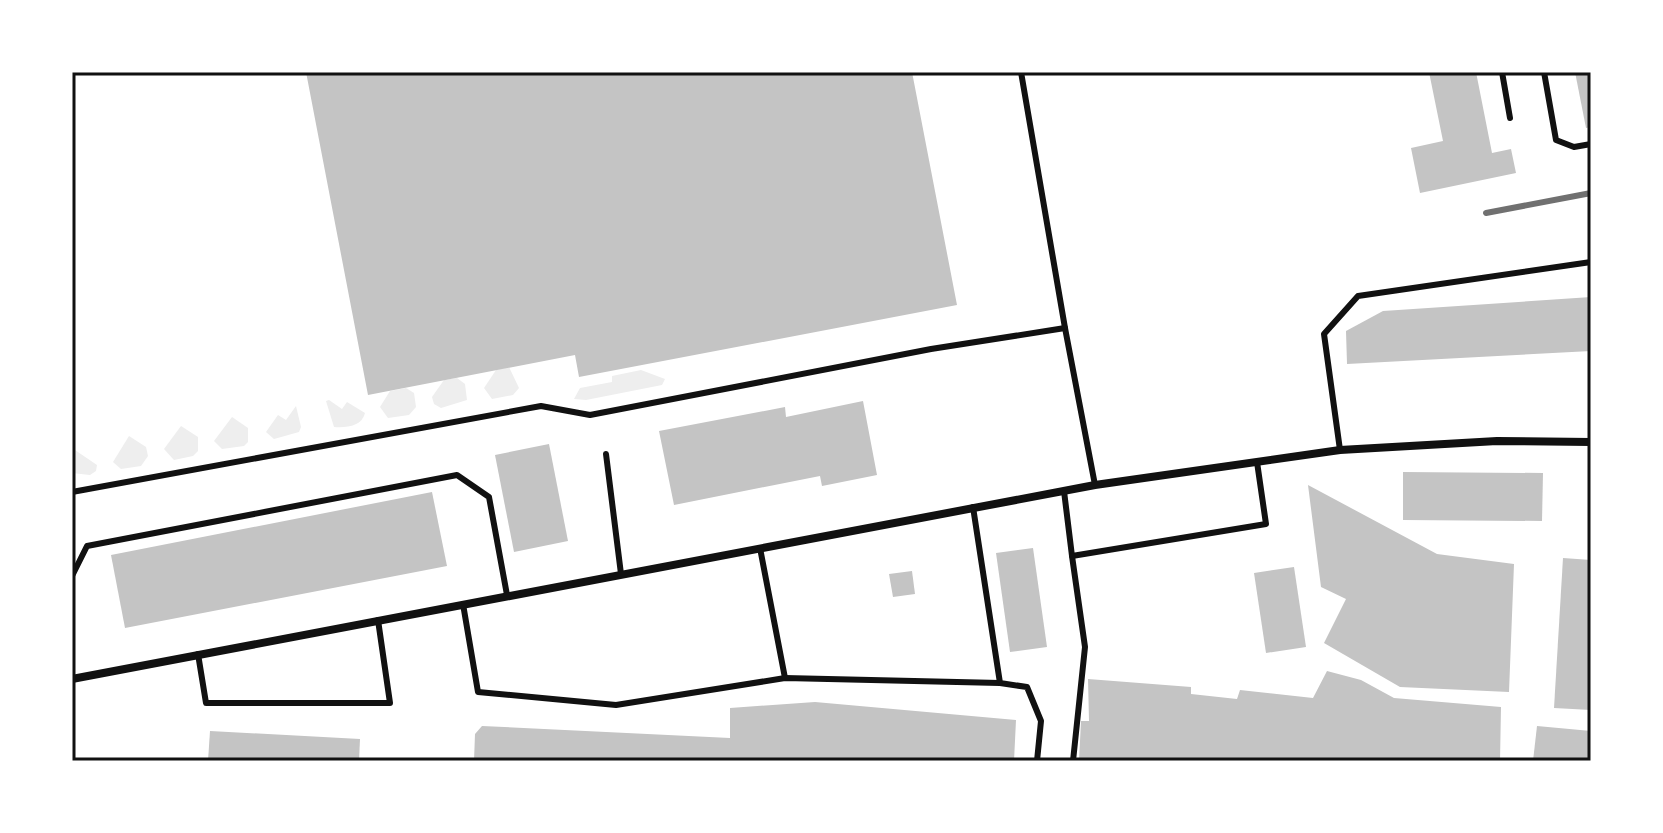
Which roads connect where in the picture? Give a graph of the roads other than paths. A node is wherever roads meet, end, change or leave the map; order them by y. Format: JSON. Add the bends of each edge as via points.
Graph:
{"nodes":[{"id":1,"x":1021,"y":72,"type":"edge"},
{"id":2,"x":1502,"y":72,"type":"edge"},
{"id":3,"x":1544,"y":72,"type":"edge"},
{"id":4,"x":1510,"y":118,"type":"dead end"},
{"id":5,"x":1591,"y":144,"type":"edge"},
{"id":6,"x":1591,"y":262,"type":"edge"},
{"id":7,"x":1065,"y":328,"type":"junction"},
{"id":8,"x":1591,"y":442,"type":"edge"},
{"id":9,"x":1340,"y":450,"type":"junction"},
{"id":10,"x":606,"y":454,"type":"dead end"},
{"id":11,"x":1257,"y":462,"type":"junction"},
{"id":12,"x":1095,"y":485,"type":"junction"},
{"id":13,"x":1064,"y":491,"type":"junction"},
{"id":14,"x":72,"y":492,"type":"edge"},
{"id":15,"x":973,"y":507,"type":"junction"},
{"id":16,"x":760,"y":548,"type":"junction"},
{"id":17,"x":1072,"y":556,"type":"junction"},
{"id":18,"x":621,"y":574,"type":"junction"},
{"id":19,"x":72,"y":576,"type":"edge"},
{"id":20,"x":507,"y":595,"type":"junction"},
{"id":21,"x":463,"y":604,"type":"junction"},
{"id":22,"x":378,"y":620,"type":"junction"},
{"id":23,"x":198,"y":654,"type":"junction"},
{"id":24,"x":72,"y":677,"type":"edge"},
{"id":25,"x":785,"y":678,"type":"junction"},
{"id":26,"x":1000,"y":683,"type":"junction"},
{"id":27,"x":1037,"y":761,"type":"edge"},
{"id":28,"x":1073,"y":761,"type":"edge"}],
"edges":[{"from":1,"to":7,"type":"lane"},
{"from":2,"to":4,"type":"lane"},
{"from":3,"to":5,"type":"lane","via":[[1556,140],[1574,147]]},
{"from":6,"to":9,"type":"lane","via":[[1358,296],[1324,334]]},
{"from":7,"to":12,"type":"lane"},
{"from":7,"to":14,"type":"lane","via":[[590,415],[541,406]]},
{"from":8,"to":9,"type":"street"},
{"from":9,"to":11,"type":"street"},
{"from":10,"to":18,"type":"lane"},
{"from":11,"to":12,"type":"street"},
{"from":11,"to":17,"type":"lane","via":[[1266,524]]},
{"from":12,"to":13,"type":"street"},
{"from":13,"to":15,"type":"street"},
{"from":13,"to":17,"type":"lane"},
{"from":15,"to":16,"type":"street"},
{"from":15,"to":26,"type":"lane"},
{"from":16,"to":18,"type":"street"},
{"from":16,"to":25,"type":"lane"},
{"from":17,"to":28,"type":"lane","via":[[1085,647]]},
{"from":18,"to":20,"type":"street"},
{"from":19,"to":20,"type":"lane","via":[[87,546],[457,475],[489,497]]},
{"from":20,"to":21,"type":"street"},
{"from":21,"to":22,"type":"street"},
{"from":21,"to":25,"type":"lane","via":[[478,692],[616,705]]},
{"from":22,"to":23,"type":"street"},
{"from":22,"to":23,"type":"lane","via":[[390,703],[206,703]]},
{"from":23,"to":24,"type":"street"},
{"from":25,"to":26,"type":"lane"},
{"from":26,"to":27,"type":"lane","via":[[1027,687],[1041,721]]}]}
